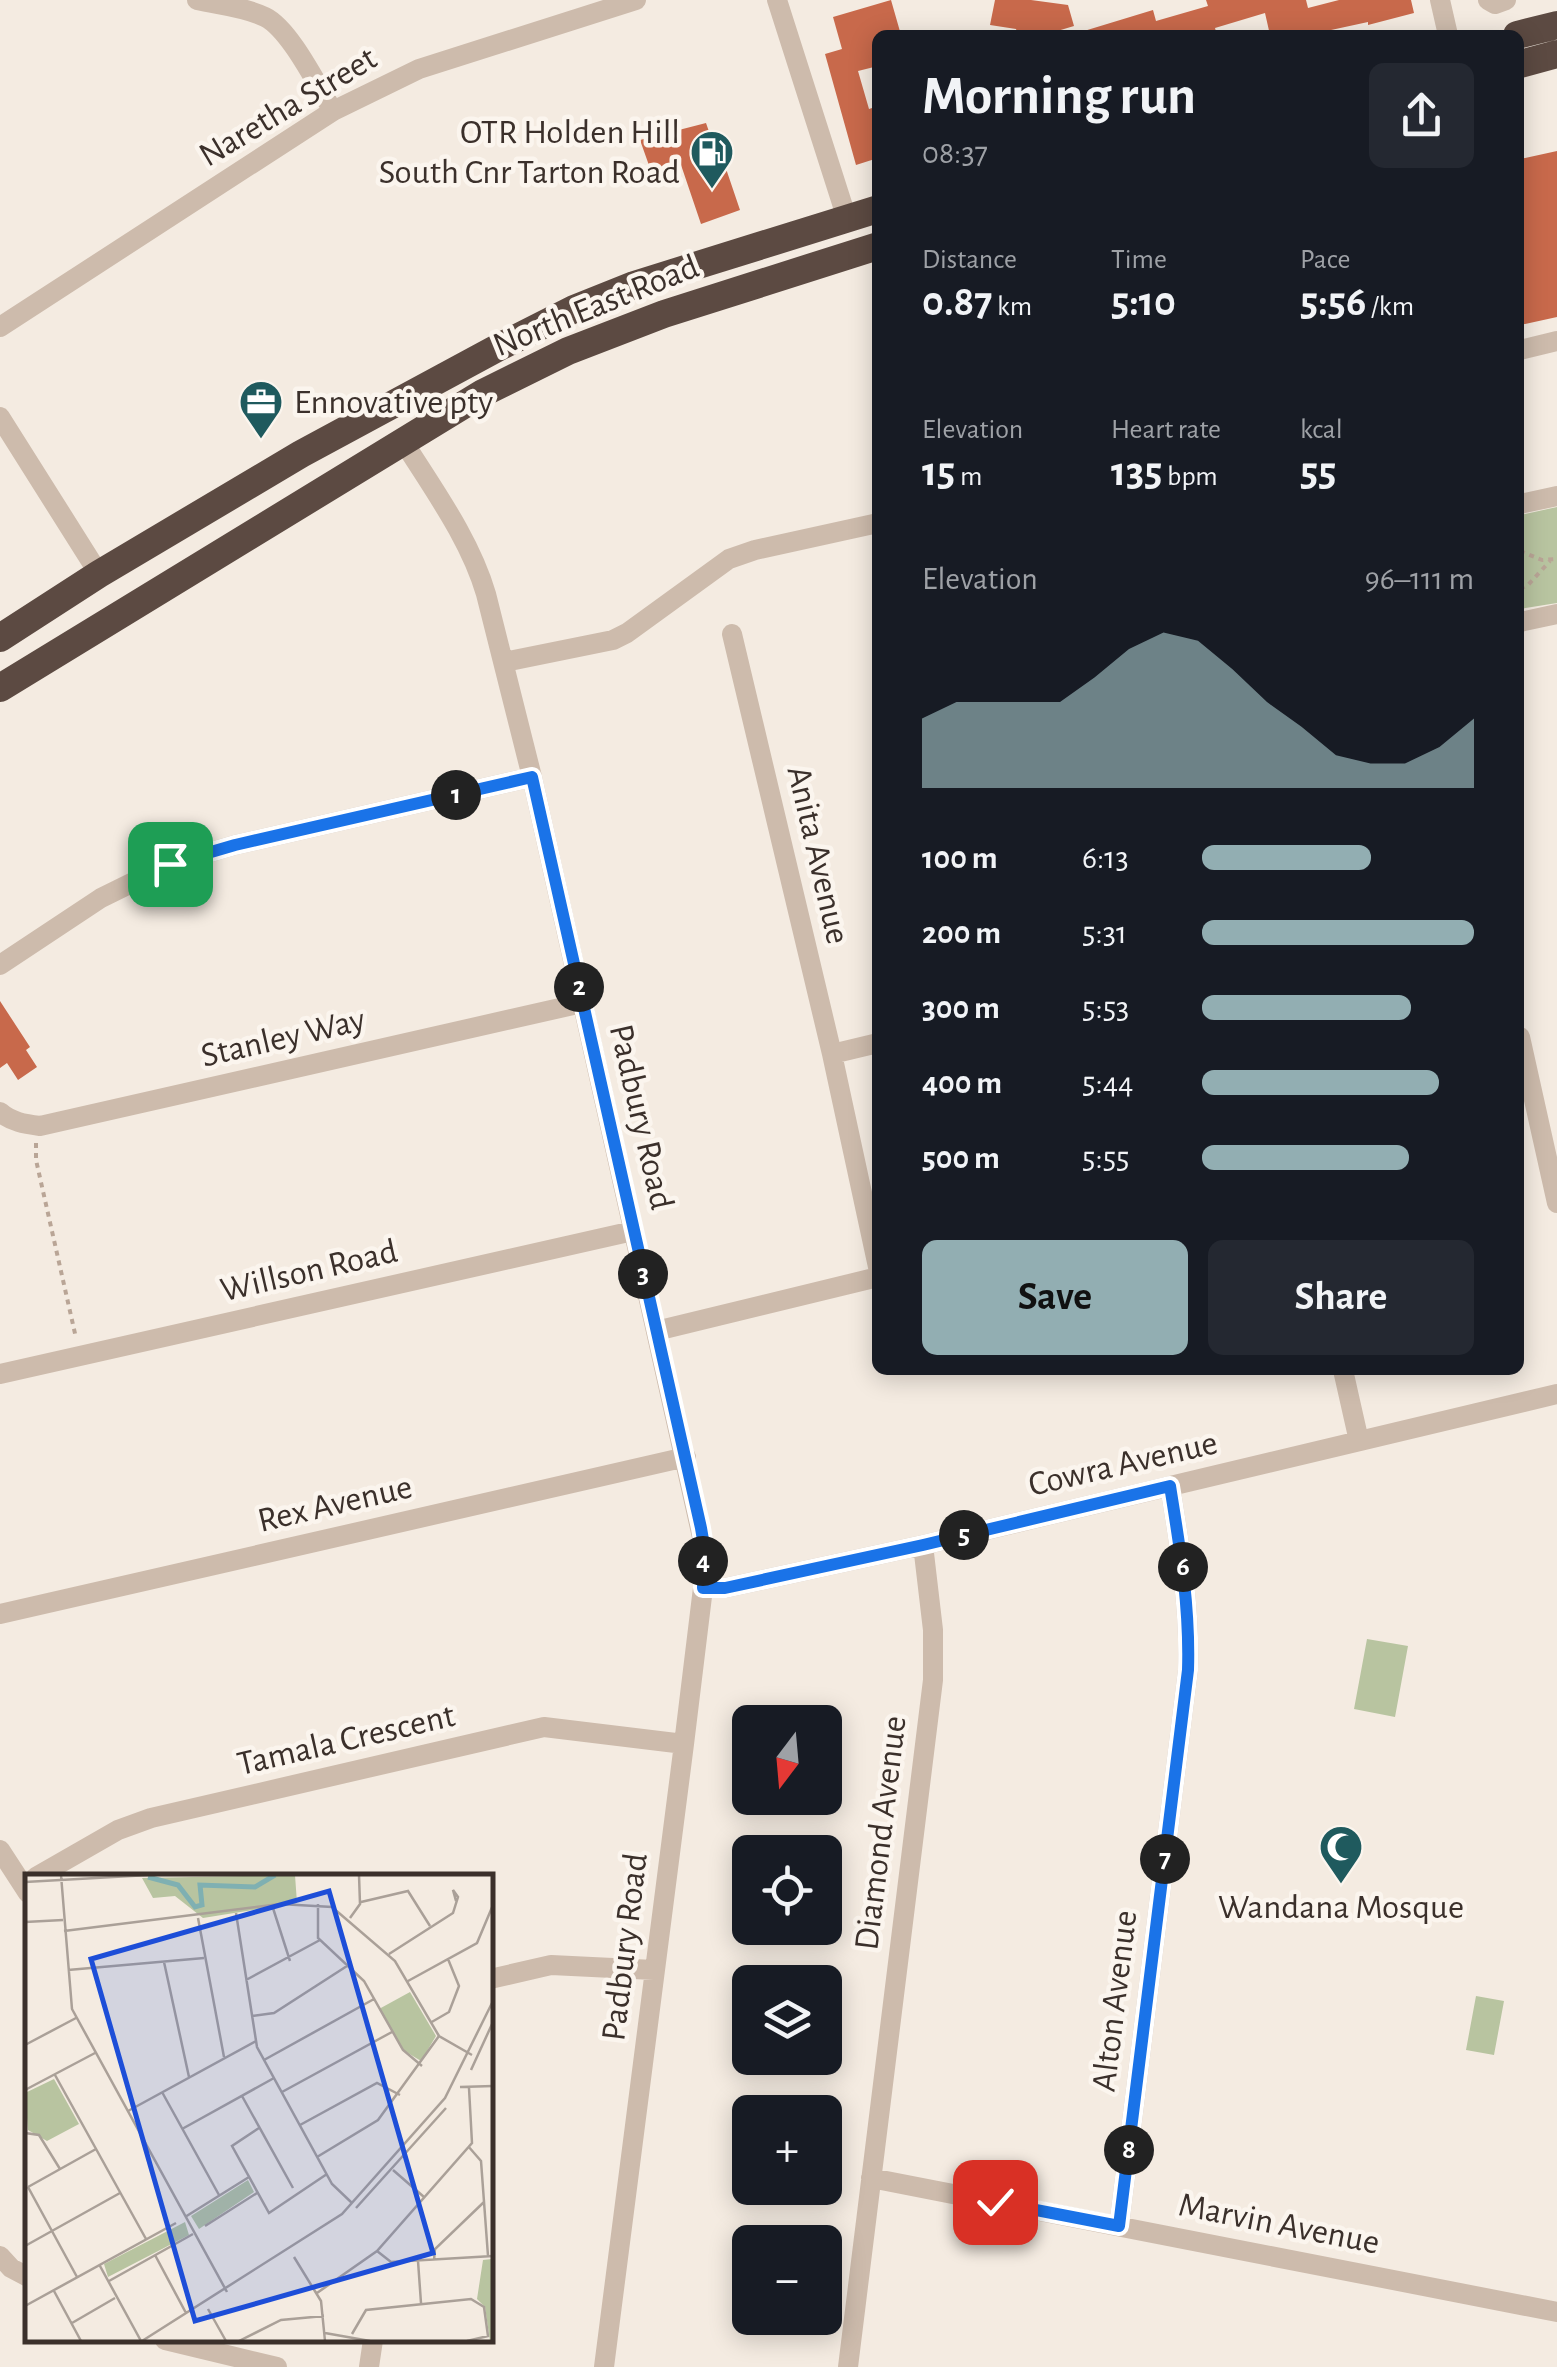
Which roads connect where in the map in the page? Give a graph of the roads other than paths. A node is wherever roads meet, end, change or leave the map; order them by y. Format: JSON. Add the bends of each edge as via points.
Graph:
{"nodes":[{"id":1,"x":197,"y":0,"type":"edge"},
{"id":2,"x":636,"y":0,"type":"edge"},
{"id":3,"x":777,"y":0,"type":"edge"},
{"id":4,"x":1440,"y":0,"type":"edge"},
{"id":5,"x":1488,"y":0,"type":"edge"},
{"id":6,"x":1506,"y":0,"type":"edge"},
{"id":7,"x":1557,"y":26,"type":"edge"},
{"id":8,"x":1447,"y":30,"type":"edge"},
{"id":9,"x":1524,"y":33,"type":"edge"},
{"id":10,"x":1557,"y":54,"type":"edge"},
{"id":11,"x":1524,"y":63,"type":"edge"},
{"id":12,"x":334,"y":111,"type":"junction"},
{"id":13,"x":872,"y":212,"type":"edge"},
{"id":14,"x":847,"y":219,"type":"junction"},
{"id":15,"x":867,"y":250,"type":"edge"},
{"id":16,"x":0,"y":327,"type":"edge"},
{"id":17,"x":1557,"y":340,"type":"edge"},
{"id":18,"x":1524,"y":349,"type":"edge"},
{"id":19,"x":419,"y":390,"type":"junction"},
{"id":20,"x":0,"y":417,"type":"edge"},
{"id":21,"x":403,"y":441,"type":"junction"},
{"id":22,"x":301,"y":454,"type":"junction"},
{"id":23,"x":1557,"y":496,"type":"edge"},
{"id":24,"x":1524,"y":503,"type":"edge"},
{"id":25,"x":872,"y":524,"type":"edge"},
{"id":26,"x":98,"y":574,"type":"junction"},
{"id":27,"x":1557,"y":614,"type":"edge"},
{"id":28,"x":1524,"y":621,"type":"edge"},
{"id":29,"x":732,"y":634,"type":"dead end"},
{"id":30,"x":0,"y":638,"type":"edge"},
{"id":31,"x":504,"y":662,"type":"junction"},
{"id":32,"x":0,"y":688,"type":"edge"},
{"id":33,"x":532,"y":777,"type":"junction"},
{"id":34,"x":0,"y":965,"type":"edge"},
{"id":35,"x":582,"y":1003,"type":"junction"},
{"id":36,"x":872,"y":1045,"type":"edge"},
{"id":37,"x":832,"y":1054,"type":"junction"},
{"id":38,"x":1524,"y":1055,"type":"edge"},
{"id":39,"x":0,"y":1112,"type":"edge"},
{"id":40,"x":1557,"y":1203,"type":"edge"},
{"id":41,"x":633,"y":1231,"type":"junction"},
{"id":42,"x":872,"y":1239,"type":"edge"},
{"id":43,"x":872,"y":1278,"type":"edge"},
{"id":44,"x":656,"y":1330,"type":"junction"},
{"id":45,"x":0,"y":1374,"type":"edge"},
{"id":46,"x":1344,"y":1375,"type":"edge"},
{"id":47,"x":1557,"y":1394,"type":"edge"},
{"id":48,"x":1359,"y":1441,"type":"junction"},
{"id":49,"x":686,"y":1457,"type":"junction"},
{"id":50,"x":1170,"y":1486,"type":"junction"},
{"id":51,"x":923,"y":1545,"type":"junction"},
{"id":52,"x":703,"y":1588,"type":"junction"},
{"id":53,"x":0,"y":1614,"type":"edge"},
{"id":54,"x":684,"y":1744,"type":"junction"},
{"id":55,"x":0,"y":1850,"type":"edge"},
{"id":56,"x":45,"y":1874,"type":"edge"},
{"id":57,"x":25,"y":1880,"type":"edge"},
{"id":58,"x":654,"y":1970,"type":"junction"},
{"id":59,"x":492,"y":1979,"type":"edge"},
{"id":60,"x":871,"y":2178,"type":"junction"},
{"id":61,"x":1119,"y":2226,"type":"junction"},
{"id":62,"x":0,"y":2256,"type":"edge"},
{"id":63,"x":25,"y":2275,"type":"edge"},
{"id":64,"x":1557,"y":2312,"type":"edge"},
{"id":65,"x":173,"y":2342,"type":"edge"},
{"id":66,"x":373,"y":2342,"type":"edge"},
{"id":67,"x":277,"y":2367,"type":"edge"},
{"id":68,"x":369,"y":2367,"type":"edge"},
{"id":69,"x":604,"y":2367,"type":"edge"},
{"id":70,"x":848,"y":2367,"type":"edge"}],
"edges":[{"from":1,"to":12,"type":"street","via":[[278,25]]},
{"from":2,"to":12,"type":"street","name":"Naretha Street","via":[[419,69]]},
{"from":3,"to":14,"type":"street"},
{"from":4,"to":8,"type":"street"},
{"from":5,"to":6,"type":"street"},
{"from":7,"to":9,"type":"highway"},
{"from":10,"to":11,"type":"highway"},
{"from":12,"to":16,"type":"street","name":"Naretha Street"},
{"from":13,"to":14,"type":"highway","name":"North East Road"},
{"from":14,"to":15,"type":"highway"},
{"from":14,"to":19,"type":"highway","name":"North East Road","via":[[620,291]]},
{"from":15,"to":21,"type":"highway","name":"North East Road","via":[[568,351]]},
{"from":17,"to":18,"type":"street"},
{"from":19,"to":21,"type":"highway"},
{"from":19,"to":22,"type":"highway","name":"North East Road"},
{"from":20,"to":26,"type":"street"},
{"from":21,"to":22,"type":"highway","via":[[374,436]]},
{"from":21,"to":31,"type":"street","name":"Padbury Road","via":[[479,570]]},
{"from":21,"to":32,"type":"highway","name":"North East Road"},
{"from":22,"to":26,"type":"highway","name":"North East Road"},
{"from":23,"to":24,"type":"street"},
{"from":25,"to":31,"type":"street","via":[[729,559],[613,640]]},
{"from":26,"to":30,"type":"highway","name":"North East Road"},
{"from":27,"to":28,"type":"street"},
{"from":29,"to":37,"type":"street","name":"Anita Avenue"},
{"from":31,"to":33,"type":"street","name":"Padbury Road"},
{"from":33,"to":34,"type":"street","via":[[170,864],[101,898]]},
{"from":33,"to":35,"type":"street","name":"Padbury Road"},
{"from":35,"to":39,"type":"street","name":"Stanley Way","via":[[40,1126]]},
{"from":35,"to":41,"type":"street","name":"Padbury Road"},
{"from":36,"to":37,"type":"street"},
{"from":37,"to":42,"type":"street","name":"Anita Avenue"},
{"from":38,"to":40,"type":"street"},
{"from":41,"to":44,"type":"street","name":"Padbury Road"},
{"from":41,"to":45,"type":"street","name":"Willson Road"},
{"from":43,"to":44,"type":"street"},
{"from":44,"to":49,"type":"street","name":"Padbury Road"},
{"from":46,"to":48,"type":"street"},
{"from":47,"to":48,"type":"street","name":"Cowra Avenue"},
{"from":48,"to":50,"type":"street","name":"Cowra Avenue"},
{"from":49,"to":52,"type":"street","name":"Padbury Road","via":[[704,1546]]},
{"from":49,"to":53,"type":"street","name":"Rex Avenue"},
{"from":50,"to":51,"type":"street","name":"Cowra Avenue"},
{"from":50,"to":61,"type":"street","name":"Alton Avenue","via":[[1186,1586],[1188,1670]]},
{"from":51,"to":52,"type":"street","name":"Cowra Avenue"},
{"from":51,"to":60,"type":"street","name":"Diamond Avenue","via":[[933,1680]]},
{"from":52,"to":54,"type":"street","name":"Padbury Road"},
{"from":54,"to":56,"type":"street","name":"Tamala Crescent","via":[[544,1727],[151,1818]]},
{"from":54,"to":58,"type":"street","name":"Padbury Road"},
{"from":55,"to":57,"type":"street"},
{"from":58,"to":59,"type":"street","via":[[551,1964]]},
{"from":58,"to":69,"type":"street","name":"Padbury Road"},
{"from":60,"to":61,"type":"street","name":"Marvin Avenue"},
{"from":60,"to":70,"type":"street","name":"Diamond Avenue"},
{"from":61,"to":64,"type":"street","name":"Marvin Avenue"},
{"from":62,"to":63,"type":"street"},
{"from":65,"to":67,"type":"street"},
{"from":66,"to":68,"type":"street"}]}
